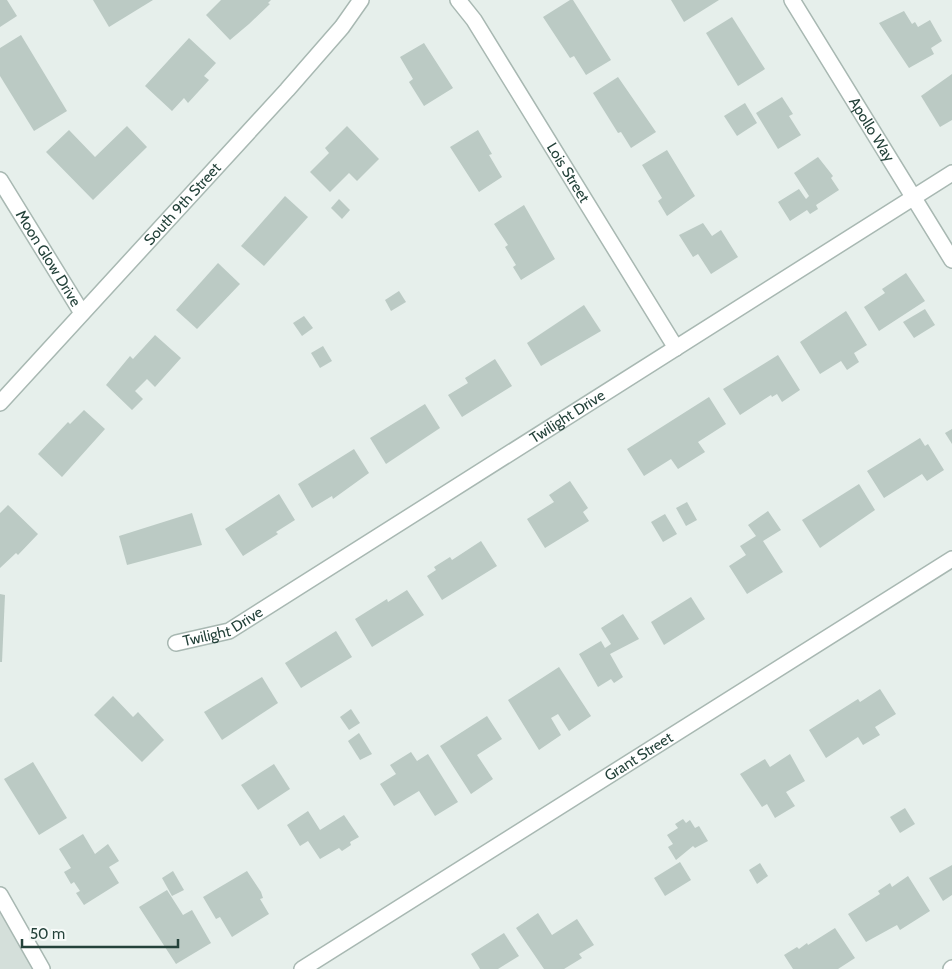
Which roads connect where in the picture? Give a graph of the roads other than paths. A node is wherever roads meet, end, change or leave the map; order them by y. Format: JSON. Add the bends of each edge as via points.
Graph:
{"nodes":[{"id":1,"x":361,"y":0,"type":"edge"},
{"id":2,"x":458,"y":0,"type":"edge"},
{"id":3,"x":792,"y":0,"type":"edge"},
{"id":4,"x":952,"y":173,"type":"edge"},
{"id":5,"x":0,"y":180,"type":"edge"},
{"id":6,"x":914,"y":197,"type":"junction"},
{"id":7,"x":952,"y":260,"type":"edge"},
{"id":8,"x":82,"y":313,"type":"junction"},
{"id":9,"x":676,"y":348,"type":"junction"},
{"id":10,"x":0,"y":403,"type":"edge"},
{"id":11,"x":952,"y":559,"type":"edge"},
{"id":12,"x":176,"y":642,"type":"dead end"},
{"id":13,"x":0,"y":895,"type":"edge"},
{"id":14,"x":25,"y":935,"type":"junction"},
{"id":15,"x":323,"y":954,"type":"junction"},
{"id":16,"x":42,"y":969,"type":"edge"},
{"id":17,"x":52,"y":969,"type":"edge"},
{"id":18,"x":290,"y":969,"type":"edge"},
{"id":19,"x":302,"y":969,"type":"edge"}],
"edges":[{"from":1,"to":8,"type":"street","name":"South 9th Street","via":[[287,90]]},
{"from":2,"to":9,"type":"street","name":"Lois Street","via":[[474,20]]},
{"from":3,"to":6,"type":"street","name":"Apollo Way"},
{"from":4,"to":6,"type":"street","name":"Twilight Drive"},
{"from":5,"to":8,"type":"street","name":"Moon Glow Drive"},
{"from":6,"to":7,"type":"street","name":"Apollo Way"},
{"from":6,"to":9,"type":"street","name":"Twilight Drive"},
{"from":8,"to":10,"type":"street","name":"South 9th Street"},
{"from":9,"to":12,"type":"street","name":"Twilight Drive","via":[[229,631]]},
{"from":11,"to":15,"type":"street","name":"Grant Street"},
{"from":13,"to":14,"type":"street"},
{"from":14,"to":16,"type":"street"},
{"from":14,"to":17,"type":"street"},
{"from":15,"to":18,"type":"street","name":"Grant Street"},
{"from":15,"to":19,"type":"street","name":"Grant Street"}]}
